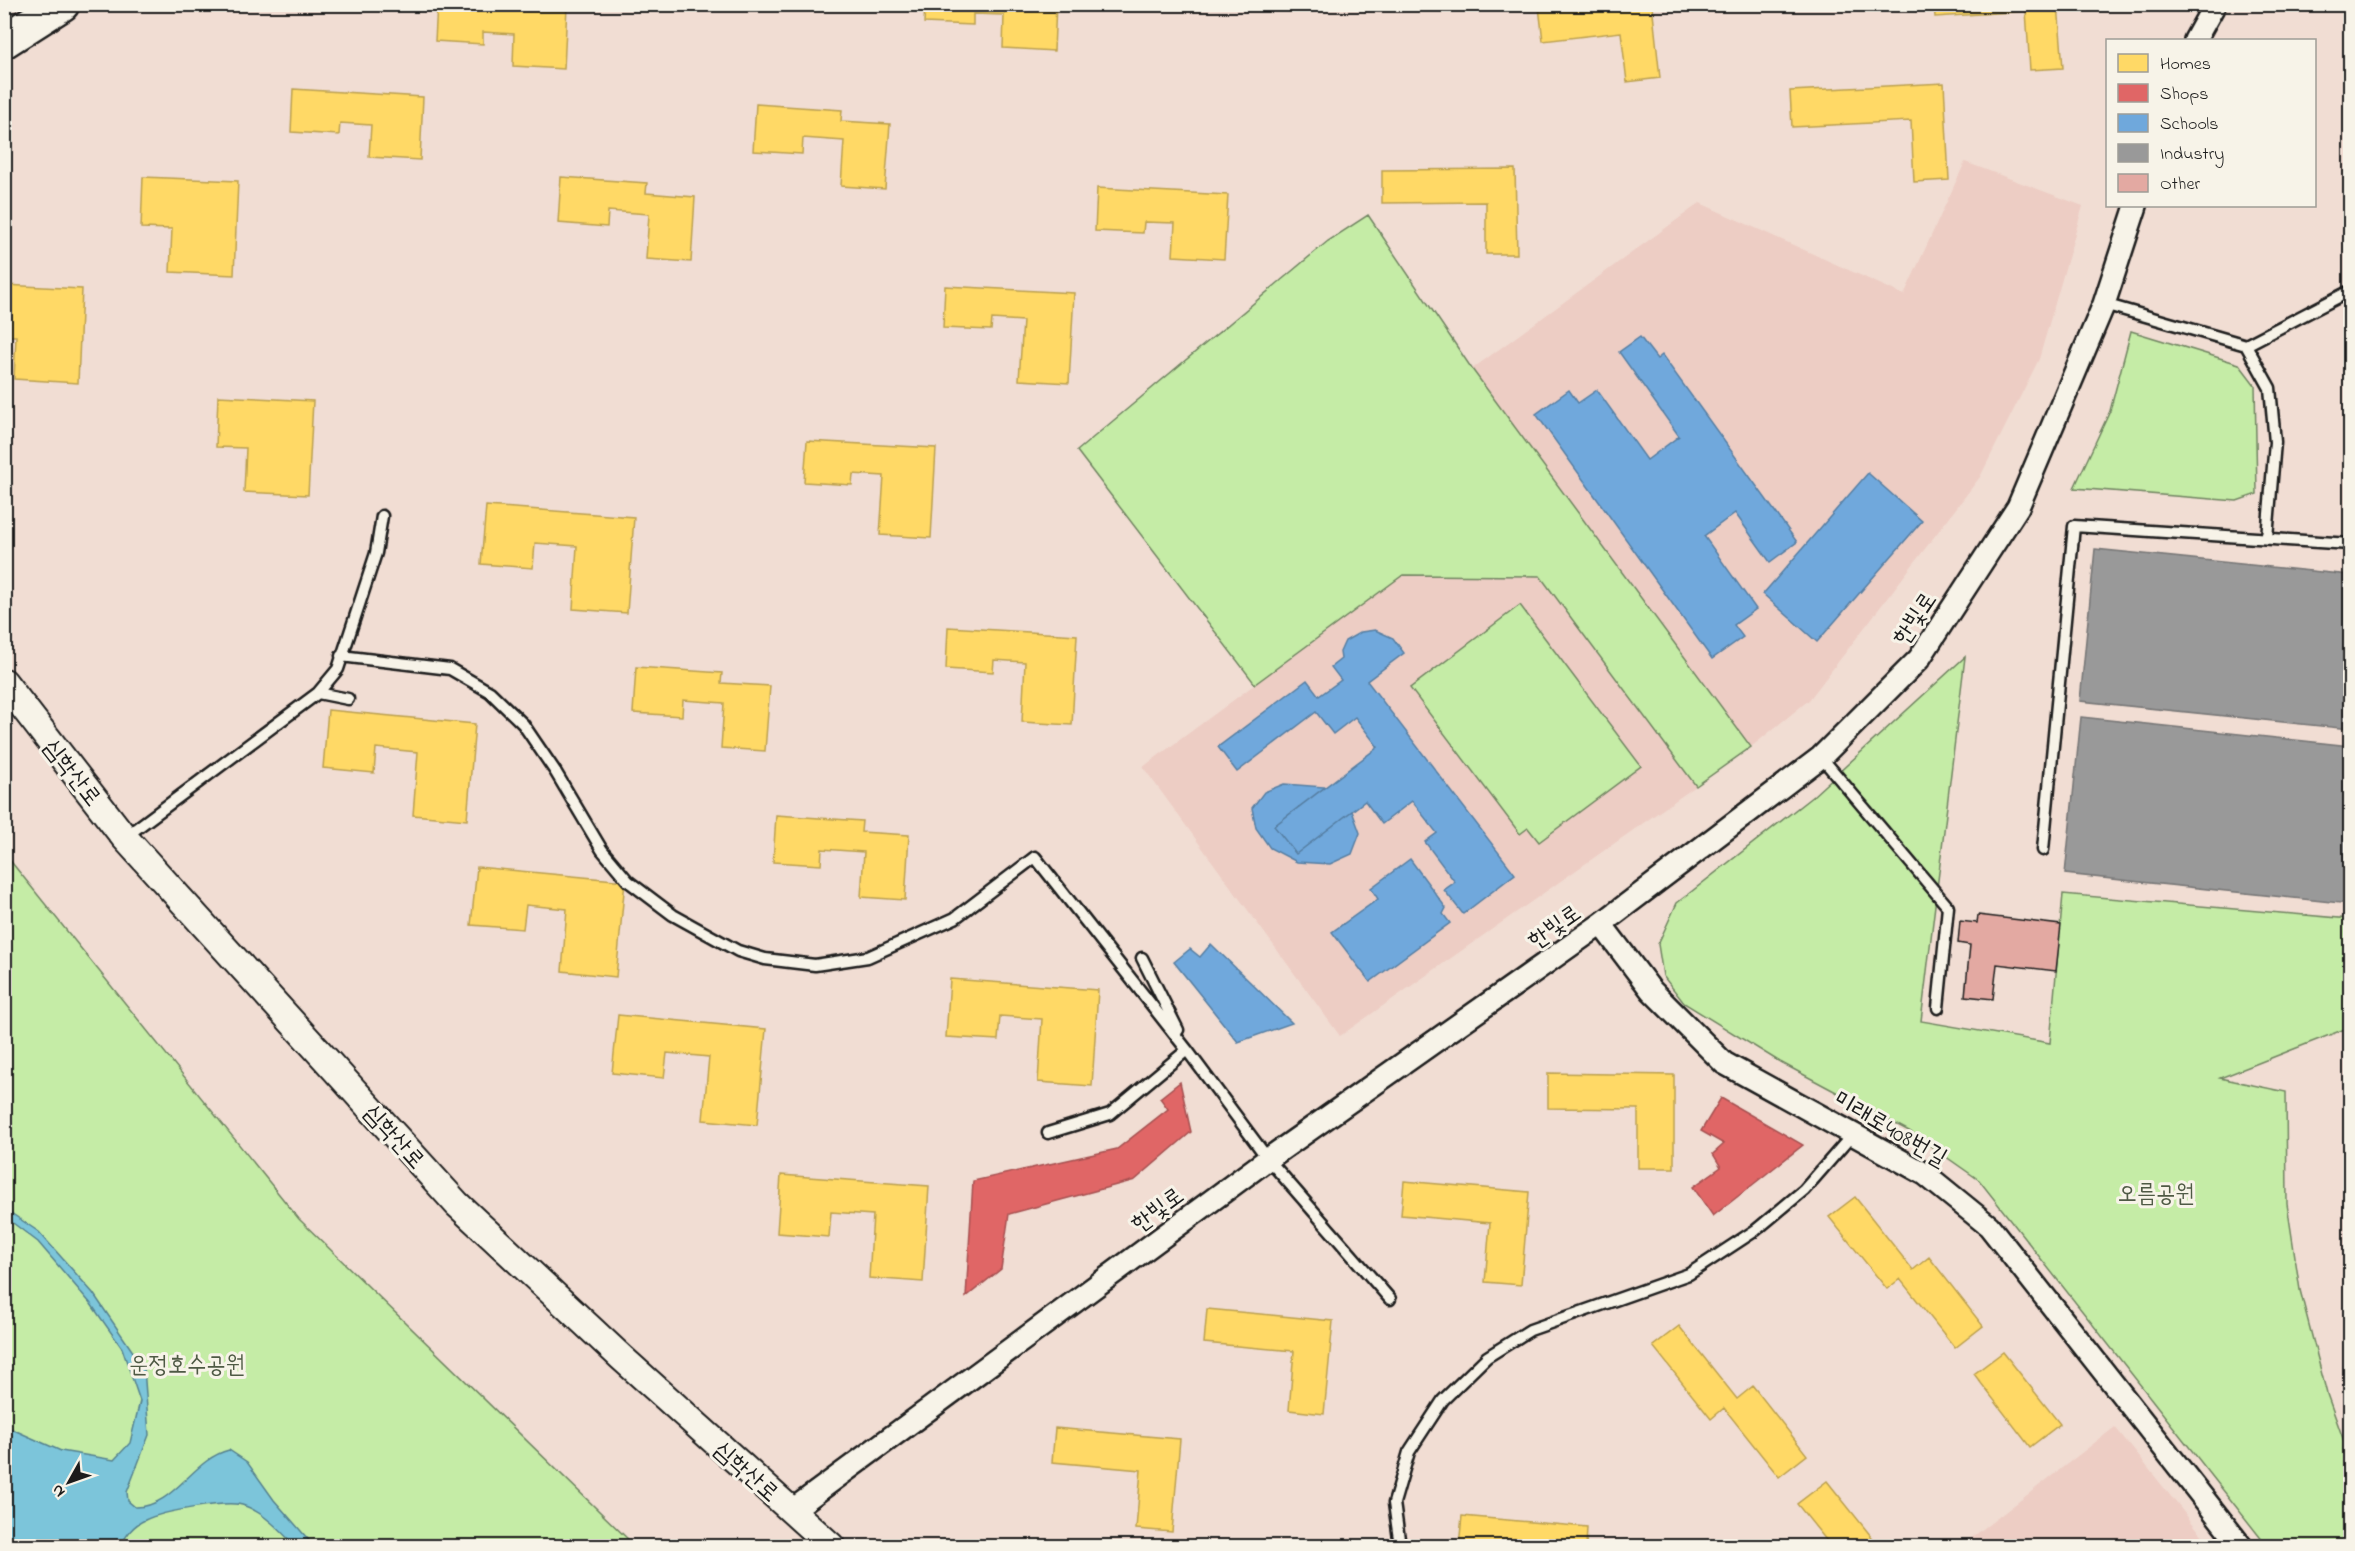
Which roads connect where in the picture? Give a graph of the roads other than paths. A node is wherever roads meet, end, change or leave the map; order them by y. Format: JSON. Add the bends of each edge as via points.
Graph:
{"nodes":[{"id":1,"x":62,"y":4,"type":"edge"},
{"id":2,"x":2215,"y":4,"type":"edge"},
{"id":3,"x":2196,"y":39,"type":"edge"},
{"id":4,"x":4,"y":41,"type":"edge"},
{"id":5,"x":2136,"y":207,"type":"edge"},
{"id":6,"x":2350,"y":291,"type":"edge"},
{"id":7,"x":2104,"y":304,"type":"junction"},
{"id":8,"x":2246,"y":345,"type":"junction"},
{"id":9,"x":382,"y":516,"type":"dead end"},
{"id":10,"x":2267,"y":538,"type":"junction"},
{"id":11,"x":2350,"y":544,"type":"edge"},
{"id":12,"x":341,"y":656,"type":"junction"},
{"id":13,"x":4,"y":682,"type":"edge"},
{"id":14,"x":318,"y":693,"type":"junction"},
{"id":15,"x":348,"y":699,"type":"dead end"},
{"id":16,"x":1821,"y":757,"type":"junction"},
{"id":17,"x":124,"y":837,"type":"junction"},
{"id":18,"x":2043,"y":850,"type":"dead end"},
{"id":19,"x":1601,"y":924,"type":"junction"},
{"id":20,"x":1142,"y":958,"type":"dead end"},
{"id":21,"x":1938,"y":1008,"type":"dead end"},
{"id":22,"x":1187,"y":1050,"type":"junction"},
{"id":23,"x":1048,"y":1133,"type":"dead end"},
{"id":24,"x":1853,"y":1134,"type":"junction"},
{"id":25,"x":1268,"y":1159,"type":"junction"},
{"id":26,"x":1390,"y":1299,"type":"dead end"},
{"id":27,"x":791,"y":1511,"type":"junction"},
{"id":28,"x":831,"y":1546,"type":"edge"},
{"id":29,"x":1400,"y":1546,"type":"edge"},
{"id":30,"x":2241,"y":1546,"type":"edge"}],
"edges":[{"from":1,"to":4,"type":"main road"},
{"from":2,"to":3,"type":"street"},
{"from":5,"to":7,"type":"street","name":"한빛로"},
{"from":6,"to":8,"type":"lane"},
{"from":7,"to":8,"type":"lane"},
{"from":7,"to":16,"type":"street","name":"한빛로","via":[[2018,507],[1919,659]]},
{"from":8,"to":10,"type":"lane","via":[[2270,388],[2275,442]]},
{"from":9,"to":12,"type":"lane","via":[[376,553]]},
{"from":10,"to":11,"type":"lane"},
{"from":10,"to":18,"type":"lane","via":[[2074,526]]},
{"from":12,"to":14,"type":"lane","via":[[338,669]]},
{"from":12,"to":22,"type":"lane","via":[[450,669],[490,692],[523,724],[602,850],[628,881],[673,915],[738,951],[765,959],[815,965],[868,957],[955,918],[1035,857]]},
{"from":13,"to":17,"type":"street","name":"심학산로"},
{"from":14,"to":15,"type":"lane"},
{"from":14,"to":17,"type":"lane"},
{"from":16,"to":19,"type":"street","name":"한빛로"},
{"from":16,"to":21,"type":"lane","via":[[1948,907]]},
{"from":17,"to":27,"type":"street","name":"심학산로","via":[[457,1204]]},
{"from":19,"to":24,"type":"street","name":"미래로408번길","via":[[1651,990],[1724,1063]]},
{"from":19,"to":25,"type":"street","name":"한빛로"},
{"from":20,"to":22,"type":"lane"},
{"from":22,"to":23,"type":"lane","via":[[1110,1114]]},
{"from":22,"to":25,"type":"lane"},
{"from":24,"to":29,"type":"lane","via":[[1804,1190],[1756,1230],[1689,1274],[1530,1330],[1487,1357],[1443,1400],[1409,1452],[1394,1503]]},
{"from":24,"to":30,"type":"street","name":"미래로408번길","via":[[1925,1174],[1989,1226]]},
{"from":25,"to":26,"type":"lane"},
{"from":25,"to":27,"type":"street","name":"한빛로"},
{"from":27,"to":28,"type":"street","name":"심학산로"}]}
